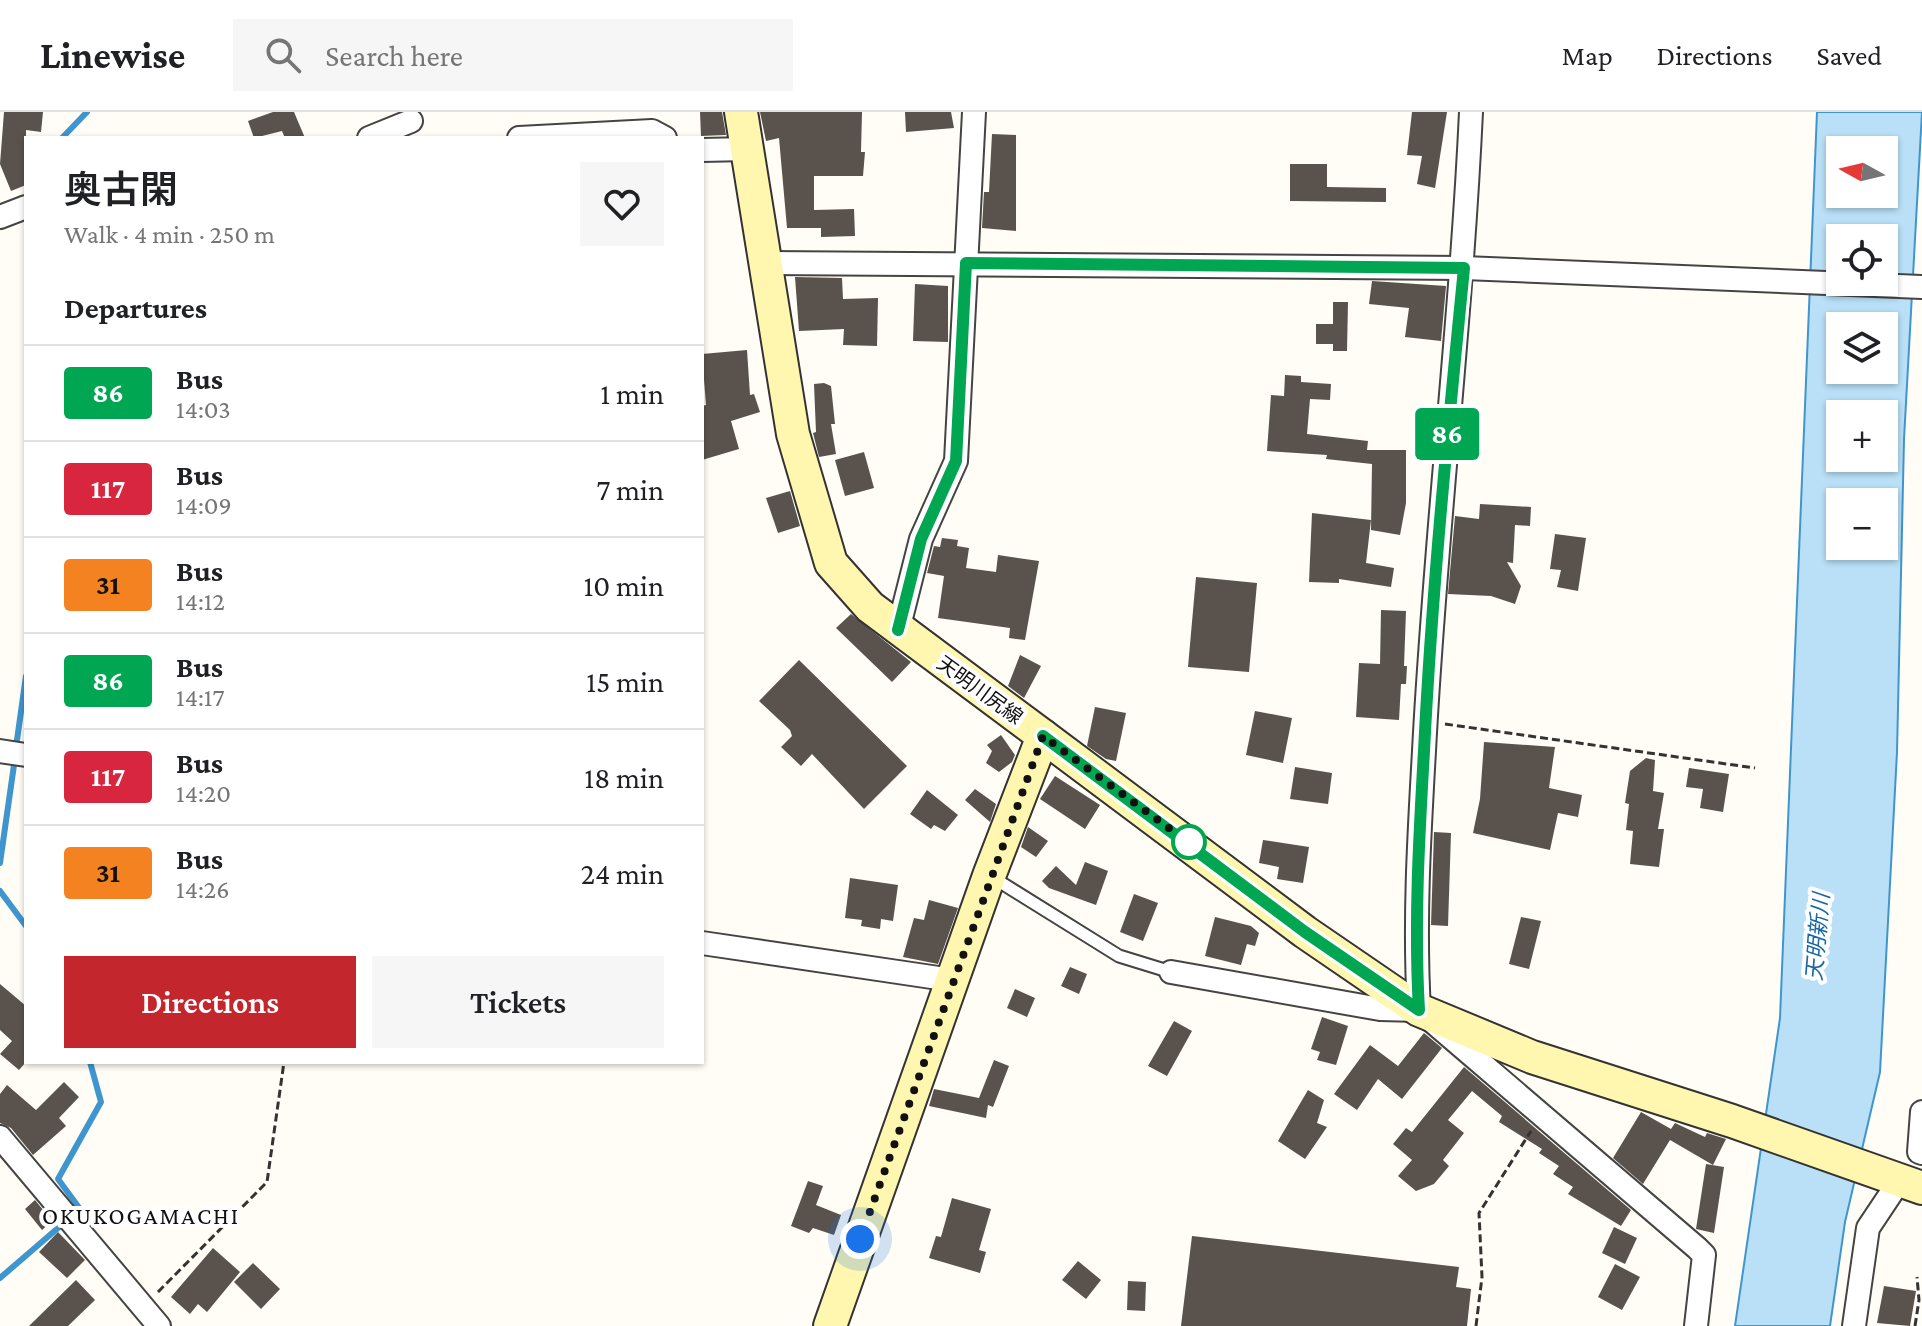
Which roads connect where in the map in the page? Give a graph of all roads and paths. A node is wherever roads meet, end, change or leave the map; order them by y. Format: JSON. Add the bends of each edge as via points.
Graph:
{"nodes":[{"id":1,"x":741,"y":112,"type":"edge"},
{"id":2,"x":974,"y":112,"type":"edge"},
{"id":3,"x":1471,"y":112,"type":"edge"},
{"id":4,"x":411,"y":124,"type":"edge"},
{"id":5,"x":375,"y":136,"type":"edge"},
{"id":6,"x":557,"y":136,"type":"edge"},
{"id":7,"x":661,"y":136,"type":"edge"},
{"id":8,"x":747,"y":149,"type":"junction"},
{"id":9,"x":704,"y":150,"type":"edge"},
{"id":10,"x":24,"y":208,"type":"edge"},
{"id":11,"x":0,"y":217,"type":"edge"},
{"id":12,"x":766,"y":263,"type":"junction"},
{"id":13,"x":966,"y":263,"type":"junction"},
{"id":14,"x":1464,"y":268,"type":"junction"},
{"id":15,"x":1922,"y":287,"type":"edge"},
{"id":16,"x":898,"y":630,"type":"junction"},
{"id":17,"x":1425,"y":721,"type":"junction"},
{"id":18,"x":1043,"y":736,"type":"junction"},
{"id":19,"x":0,"y":751,"type":"edge"},
{"id":20,"x":24,"y":755,"type":"edge"},
{"id":21,"x":1755,"y":768,"type":"dead end"},
{"id":22,"x":989,"y":876,"type":"junction"},
{"id":23,"x":704,"y":943,"type":"edge"},
{"id":24,"x":1171,"y":972,"type":"joint"},
{"id":25,"x":952,"y":980,"type":"junction"},
{"id":26,"x":1419,"y":1010,"type":"junction"},
{"id":27,"x":284,"y":1064,"type":"edge"},
{"id":28,"x":1922,"y":1112,"type":"edge"},
{"id":29,"x":1541,"y":1114,"type":"junction"},
{"id":30,"x":0,"y":1137,"type":"edge"},
{"id":31,"x":1922,"y":1153,"type":"edge"},
{"id":32,"x":1901,"y":1180,"type":"edge"},
{"id":33,"x":1917,"y":1277,"type":"dead end"},
{"id":34,"x":144,"y":1306,"type":"junction"},
{"id":35,"x":159,"y":1326,"type":"edge"},
{"id":36,"x":830,"y":1326,"type":"edge"},
{"id":37,"x":1476,"y":1326,"type":"edge"},
{"id":38,"x":1696,"y":1326,"type":"edge"},
{"id":39,"x":1854,"y":1326,"type":"edge"},
{"id":40,"x":1915,"y":1326,"type":"edge"}],
"edges":[{"from":1,"to":8,"type":"main road","name":"天明川尻線"},
{"from":2,"to":13,"type":"street"},
{"from":3,"to":14,"type":"street"},
{"from":4,"to":5,"type":"street"},
{"from":6,"to":7,"type":"street","via":[[652,131]]},
{"from":8,"to":9,"type":"street"},
{"from":8,"to":12,"type":"main road","name":"天明川尻線"},
{"from":10,"to":11,"type":"street"},
{"from":12,"to":13,"type":"street"},
{"from":12,"to":16,"type":"main road","name":"天明川尻線","via":[[793,434],[831,563]]},
{"from":13,"to":14,"type":"street"},
{"from":13,"to":16,"type":"street","via":[[956,461],[921,539]]},
{"from":14,"to":15,"type":"street"},
{"from":14,"to":17,"type":"street","via":[[1439,507]]},
{"from":16,"to":18,"type":"main road","name":"天明川尻線"},
{"from":17,"to":21,"type":"path"},
{"from":17,"to":26,"type":"street","via":[[1414,930]]},
{"from":18,"to":22,"type":"main road","name":"天明川尻線"},
{"from":18,"to":26,"type":"main road"},
{"from":19,"to":20,"type":"street"},
{"from":22,"to":24,"type":"lane","via":[[1119,956]]},
{"from":22,"to":25,"type":"main road","name":"天明川尻線"},
{"from":23,"to":25,"type":"street"},
{"from":24,"to":26,"type":"street","via":[[1380,1009]]},
{"from":25,"to":36,"type":"main road","name":"天明川尻線"},
{"from":26,"to":29,"type":"street"},
{"from":26,"to":32,"type":"main road","via":[[1585,1076]]},
{"from":27,"to":34,"type":"path","via":[[267,1182]]},
{"from":28,"to":31,"type":"street"},
{"from":29,"to":37,"type":"path","via":[[1479,1213],[1482,1277]]},
{"from":29,"to":38,"type":"street","via":[[1704,1255]]},
{"from":30,"to":34,"type":"street"},
{"from":32,"to":39,"type":"street","via":[[1868,1228]]},
{"from":33,"to":40,"type":"path"},
{"from":34,"to":35,"type":"street"}]}
